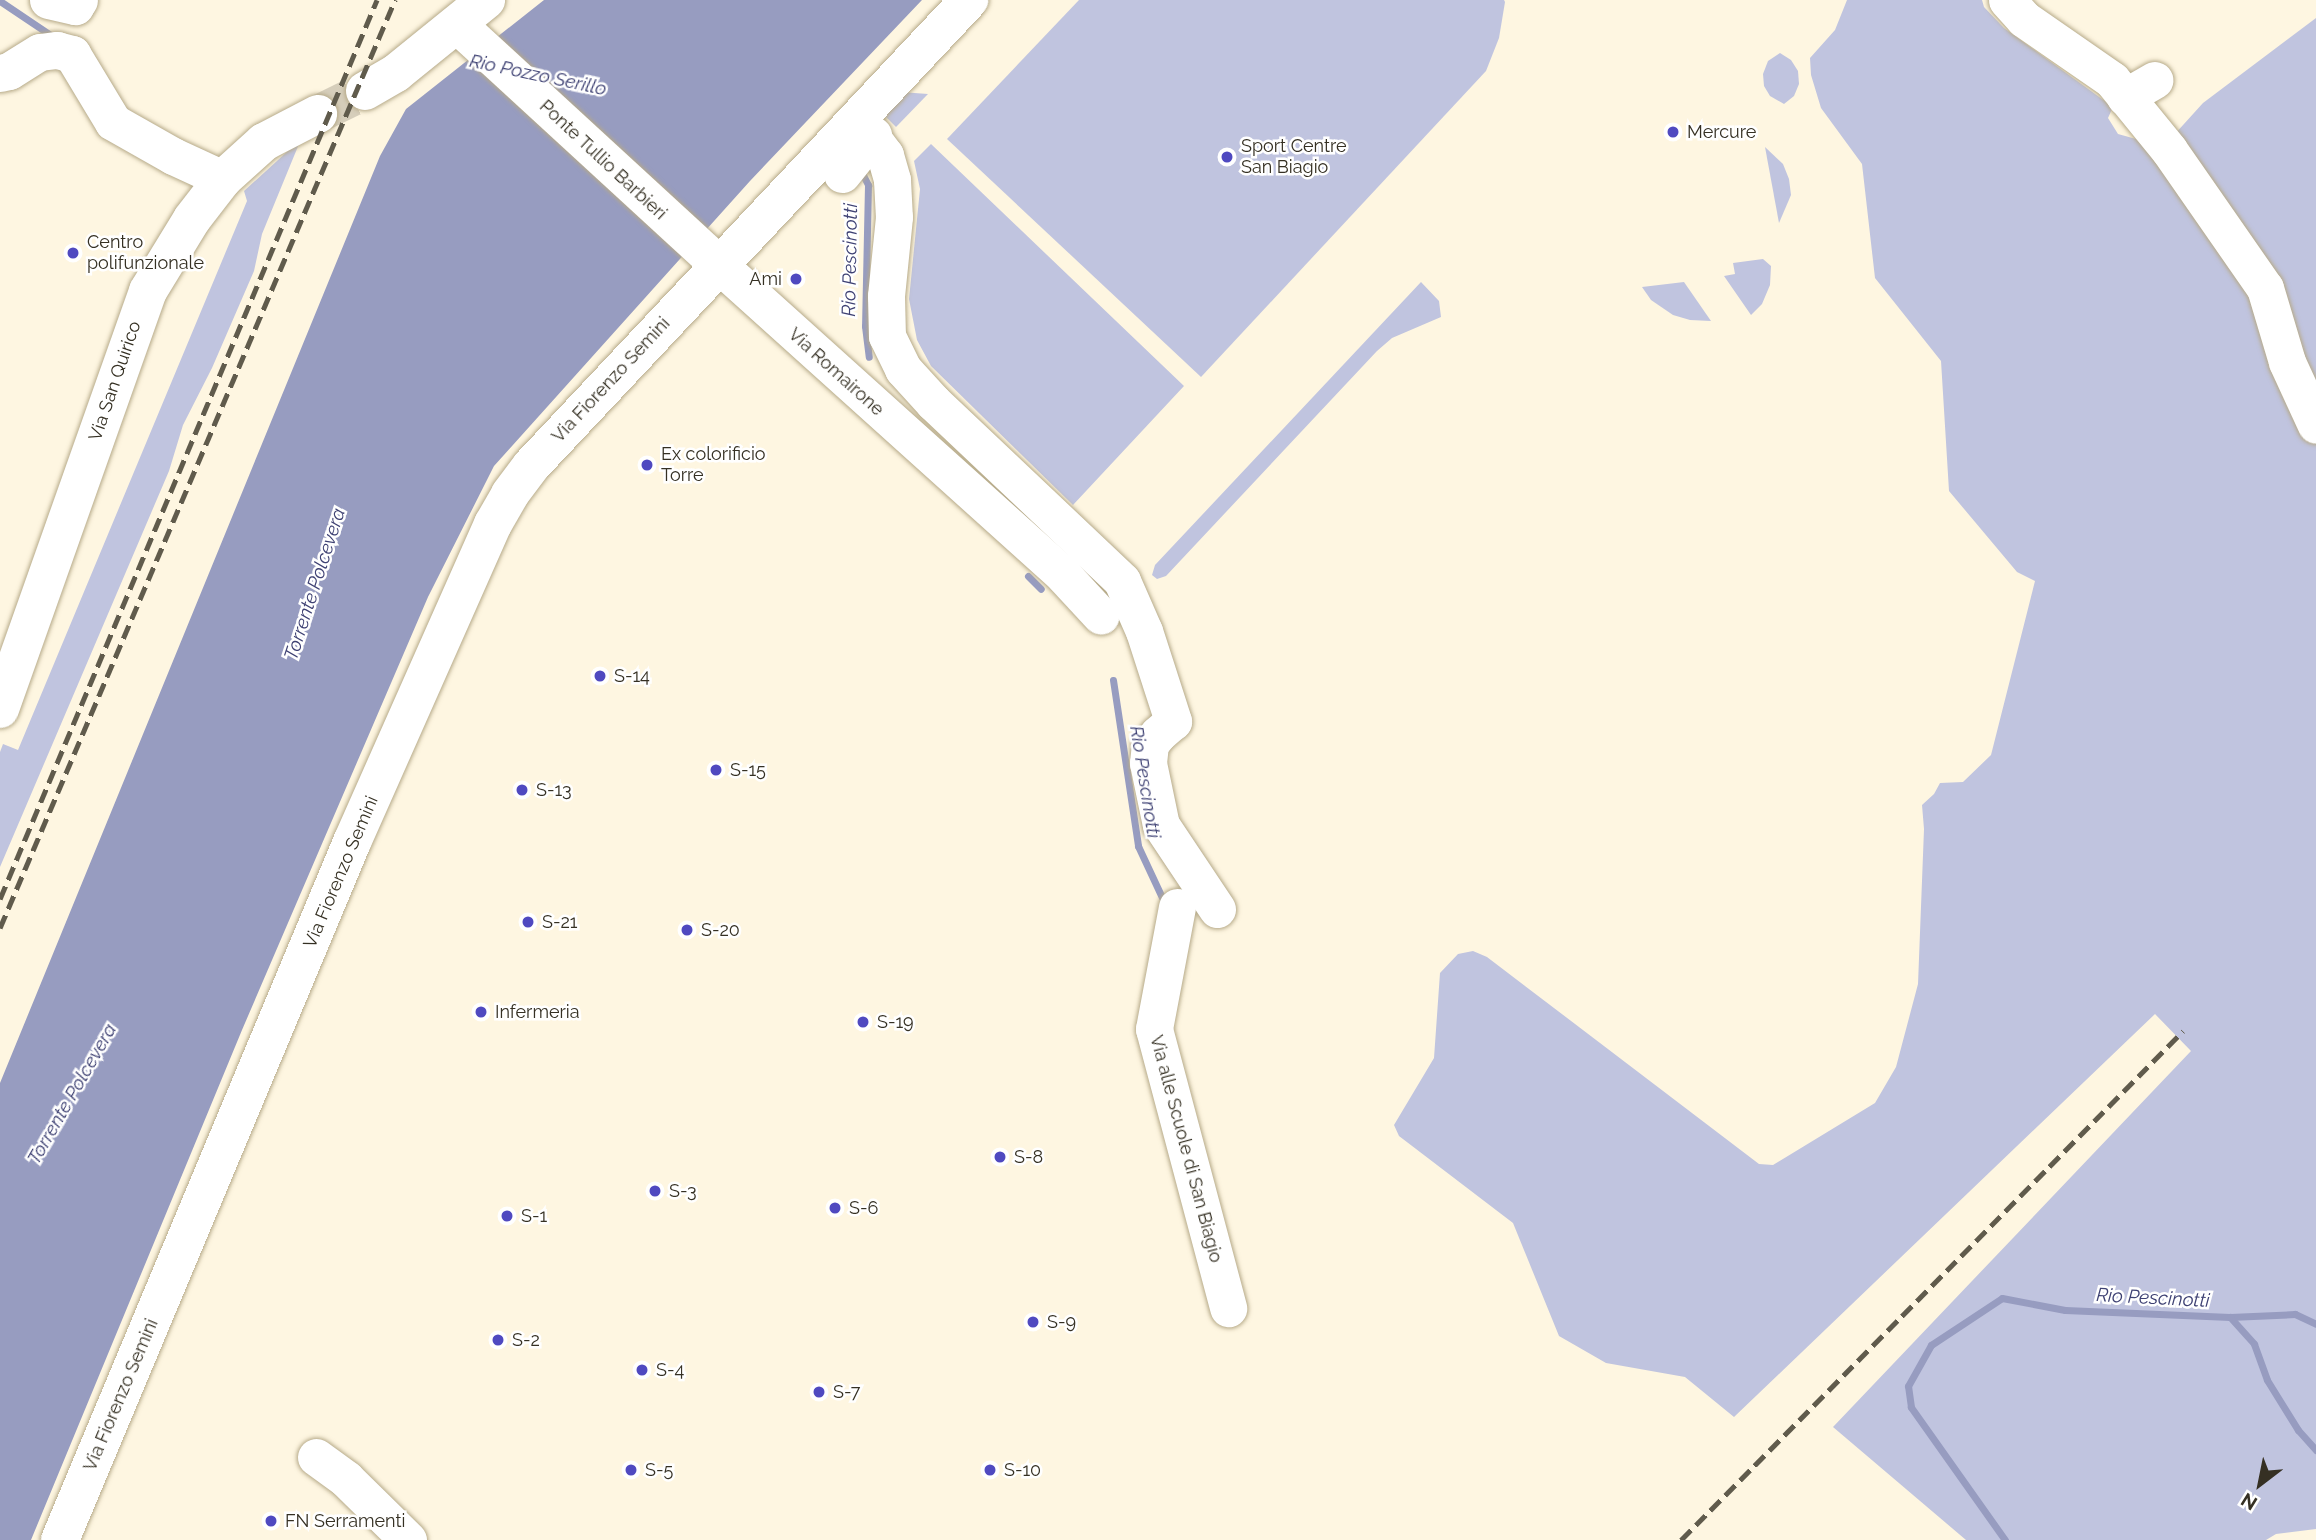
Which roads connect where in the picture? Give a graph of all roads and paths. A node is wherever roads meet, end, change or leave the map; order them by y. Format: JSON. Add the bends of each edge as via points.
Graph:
{"nodes":[{"id":1,"x":48,"y":0,"type":"edge"},
{"id":2,"x":79,"y":0,"type":"edge"},
{"id":3,"x":486,"y":0,"type":"edge"},
{"id":4,"x":969,"y":0,"type":"edge"},
{"id":5,"x":2007,"y":0,"type":"edge"},
{"id":6,"x":470,"y":37,"type":"junction"},
{"id":7,"x":0,"y":73,"type":"edge"},
{"id":8,"x":365,"y":91,"type":"tunnel mouth"},
{"id":9,"x":318,"y":114,"type":"tunnel mouth"},
{"id":10,"x":866,"y":127,"type":"junction"},
{"id":11,"x":842,"y":174,"type":"dead end"},
{"id":12,"x":223,"y":179,"type":"junction"},
{"id":13,"x":706,"y":254,"type":"junction"},
{"id":14,"x":2316,"y":425,"type":"edge"},
{"id":15,"x":1101,"y":616,"type":"dead end"},
{"id":16,"x":0,"y":709,"type":"edge"},
{"id":17,"x":1177,"y":907,"type":"dead end"},
{"id":18,"x":1217,"y":909,"type":"dead end"},
{"id":19,"x":1228,"y":1308,"type":"dead end"},
{"id":20,"x":316,"y":1457,"type":"dead end"},
{"id":21,"x":60,"y":1540,"type":"edge"},
{"id":22,"x":408,"y":1540,"type":"edge"}],
"edges":[{"from":1,"to":2,"type":"street","via":[[75,6]]},
{"from":3,"to":6,"type":"main road"},
{"from":4,"to":10,"type":"main road"},
{"from":5,"to":14,"type":"street","via":[[2024,19],[2112,80],[2140,88],[2169,150],[2265,288],[2287,362]]},
{"from":6,"to":8,"type":"main road"},
{"from":6,"to":13,"type":"main road","name":"Ponte Tullio Barbieri"},
{"from":7,"to":12,"type":"street","via":[[40,52],[72,54],[113,122]]},
{"from":9,"to":12,"type":"main road","name":"Via San Quirico","via":[[264,142]]},
{"from":10,"to":11,"type":"street"},
{"from":10,"to":13,"type":"main road"},
{"from":10,"to":18,"type":"street","via":[[886,155],[892,180],[887,336],[903,369],[933,402],[1122,581],[1144,631],[1173,721],[1150,744],[1148,763],[1161,825]]},
{"from":12,"to":16,"type":"main road","name":"Via San Quirico","via":[[192,219],[148,291]]},
{"from":13,"to":15,"type":"street","name":"Via Romairone","via":[[1064,576]]},
{"from":13,"to":21,"type":"main road","name":"Via Fiorenzo Semini","via":[[531,467],[493,524],[352,842]]},
{"from":17,"to":19,"type":"street","name":"Via alle Scuole di San Biagio","via":[[1154,1030]]},
{"from":20,"to":22,"type":"street","via":[[346,1479]]}]}
